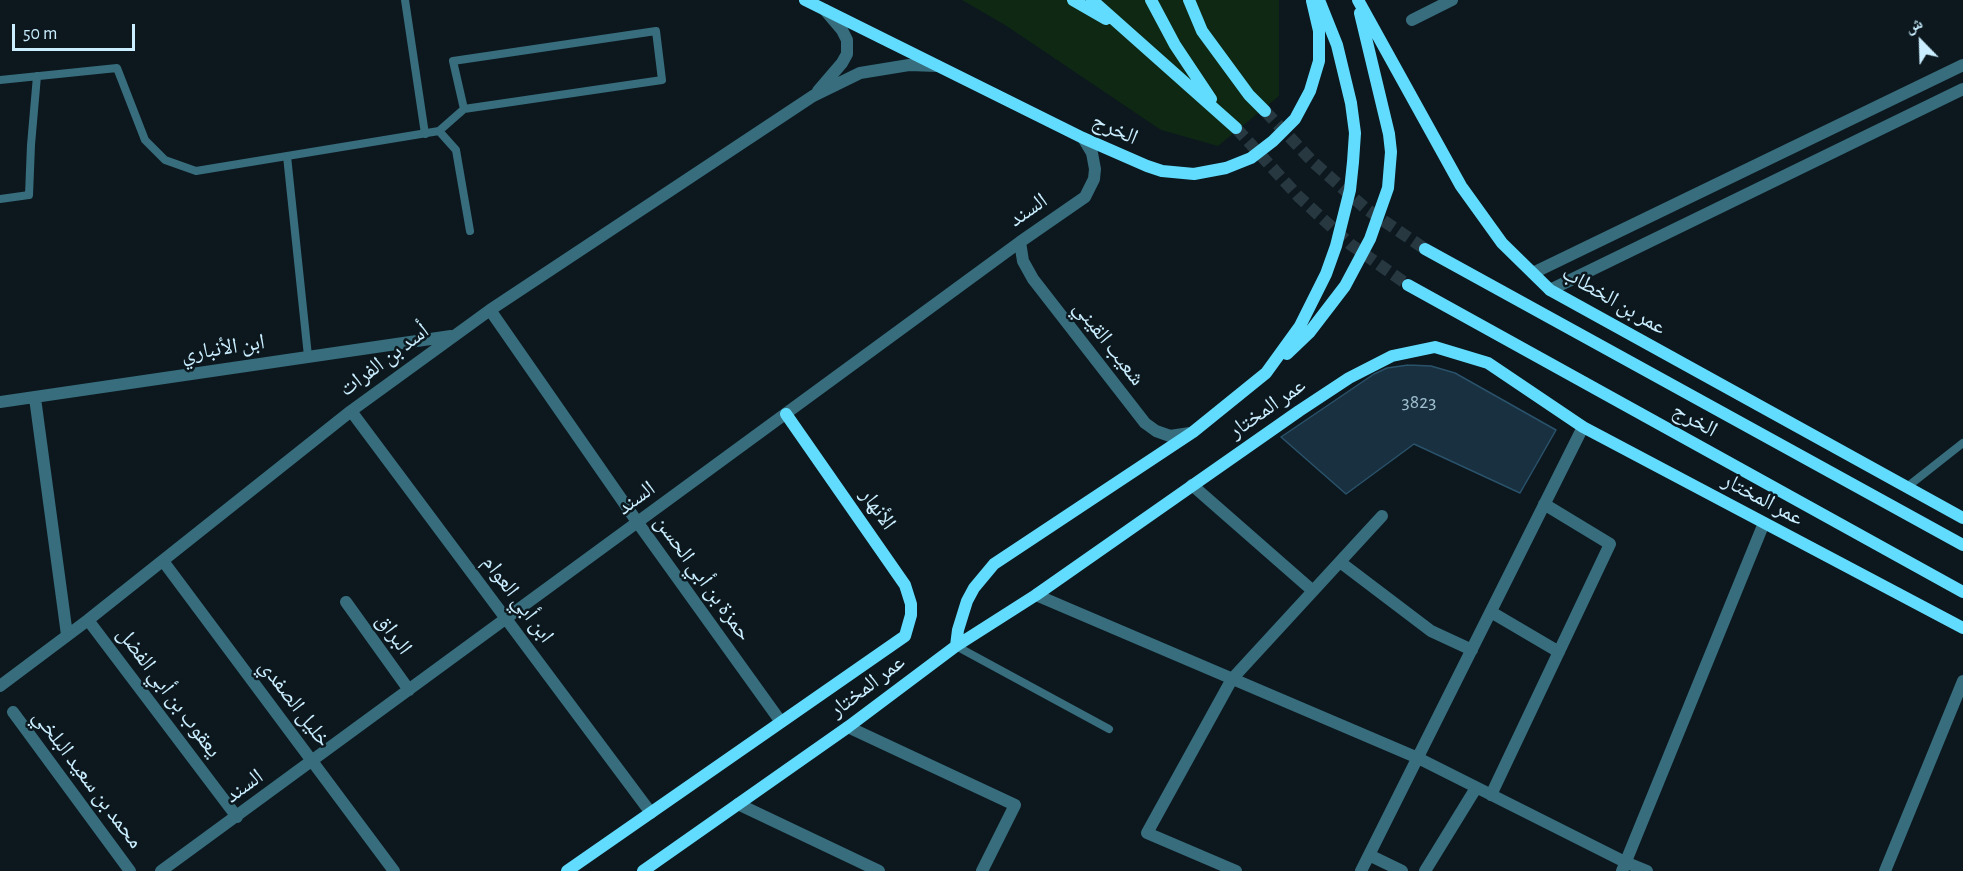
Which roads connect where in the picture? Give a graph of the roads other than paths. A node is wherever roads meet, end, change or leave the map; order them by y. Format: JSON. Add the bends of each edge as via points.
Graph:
{"nodes":[{"id":1,"x":405,"y":0,"type":"edge"},
{"id":2,"x":805,"y":0,"type":"edge"},
{"id":3,"x":1073,"y":0,"type":"edge"},
{"id":4,"x":1092,"y":0,"type":"edge"},
{"id":5,"x":1151,"y":0,"type":"edge"},
{"id":6,"x":1189,"y":0,"type":"edge"},
{"id":7,"x":1312,"y":0,"type":"edge"},
{"id":8,"x":1319,"y":0,"type":"edge"},
{"id":9,"x":1357,"y":0,"type":"edge"},
{"id":10,"x":1452,"y":0,"type":"edge"},
{"id":11,"x":825,"y":10,"type":"junction"},
{"id":12,"x":1412,"y":20,"type":"dead end"},
{"id":13,"x":1129,"y":33,"type":"junction"},
{"id":14,"x":1963,"y":65,"type":"edge"},
{"id":15,"x":937,"y":66,"type":"junction"},
{"id":16,"x":37,"y":76,"type":"junction"},
{"id":17,"x":0,"y":80,"type":"edge"},
{"id":18,"x":1963,"y":89,"type":"edge"},
{"id":19,"x":813,"y":96,"type":"junction"},
{"id":20,"x":465,"y":109,"type":"junction"},
{"id":21,"x":1265,"y":111,"type":"tunnel mouth"},
{"id":22,"x":439,"y":131,"type":"junction"},
{"id":23,"x":425,"y":134,"type":"junction"},
{"id":24,"x":1083,"y":138,"type":"junction"},
{"id":25,"x":287,"y":156,"type":"junction"},
{"id":26,"x":0,"y":199,"type":"edge"},
{"id":27,"x":470,"y":231,"type":"dead end"},
{"id":28,"x":1020,"y":242,"type":"junction"},
{"id":29,"x":1425,"y":249,"type":"tunnel mouth"},
{"id":30,"x":1533,"y":273,"type":"junction"},
{"id":31,"x":1408,"y":285,"type":"tunnel mouth"},
{"id":32,"x":1550,"y":290,"type":"junction"},
{"id":33,"x":490,"y":310,"type":"junction"},
{"id":34,"x":452,"y":336,"type":"junction"},
{"id":35,"x":308,"y":356,"type":"junction"},
{"id":36,"x":1266,"y":373,"type":"junction"},
{"id":37,"x":35,"y":398,"type":"junction"},
{"id":38,"x":0,"y":402,"type":"edge"},
{"id":39,"x":351,"y":411,"type":"junction"},
{"id":40,"x":786,"y":414,"type":"junction"},
{"id":41,"x":1583,"y":427,"type":"junction"},
{"id":42,"x":1193,"y":432,"type":"junction"},
{"id":43,"x":1963,"y":443,"type":"edge"},
{"id":44,"x":1192,"y":485,"type":"junction"},
{"id":45,"x":1907,"y":487,"type":"junction"},
{"id":46,"x":1544,"y":504,"type":"junction"},
{"id":47,"x":1382,"y":516,"type":"dead end"},
{"id":48,"x":1963,"y":518,"type":"edge"},
{"id":49,"x":638,"y":523,"type":"junction"},
{"id":50,"x":1764,"y":523,"type":"junction"},
{"id":51,"x":1963,"y":545,"type":"edge"},
{"id":52,"x":163,"y":561,"type":"junction"},
{"id":53,"x":1340,"y":562,"type":"junction"},
{"id":54,"x":1313,"y":591,"type":"junction"},
{"id":55,"x":1963,"y":592,"type":"edge"},
{"id":56,"x":1036,"y":595,"type":"junction"},
{"id":57,"x":345,"y":602,"type":"dead end"},
{"id":58,"x":1491,"y":612,"type":"junction"},
{"id":59,"x":507,"y":619,"type":"junction"},
{"id":60,"x":88,"y":620,"type":"junction"},
{"id":61,"x":1963,"y":628,"type":"edge"},
{"id":62,"x":67,"y":635,"type":"junction"},
{"id":63,"x":905,"y":636,"type":"joint"},
{"id":64,"x":956,"y":646,"type":"junction"},
{"id":65,"x":1472,"y":650,"type":"junction"},
{"id":66,"x":1559,"y":652,"type":"junction"},
{"id":67,"x":1232,"y":679,"type":"junction"},
{"id":68,"x":1963,"y":681,"type":"edge"},
{"id":69,"x":0,"y":686,"type":"edge"},
{"id":70,"x":409,"y":690,"type":"junction"},
{"id":71,"x":12,"y":712,"type":"dead end"},
{"id":72,"x":780,"y":722,"type":"junction"},
{"id":73,"x":848,"y":727,"type":"junction"},
{"id":74,"x":1109,"y":729,"type":"dead end"},
{"id":75,"x":1418,"y":758,"type":"junction"},
{"id":76,"x":312,"y":762,"type":"junction"},
{"id":77,"x":1476,"y":788,"type":"junction"},
{"id":78,"x":1491,"y":795,"type":"junction"},
{"id":79,"x":738,"y":804,"type":"junction"},
{"id":80,"x":651,"y":813,"type":"junction"},
{"id":81,"x":237,"y":817,"type":"junction"},
{"id":82,"x":1369,"y":855,"type":"junction"},
{"id":83,"x":1624,"y":867,"type":"edge"},
{"id":84,"x":130,"y":871,"type":"edge"},
{"id":85,"x":161,"y":871,"type":"edge"},
{"id":86,"x":393,"y":871,"type":"edge"},
{"id":87,"x":567,"y":871,"type":"edge"},
{"id":88,"x":643,"y":871,"type":"edge"},
{"id":89,"x":879,"y":871,"type":"edge"},
{"id":90,"x":982,"y":871,"type":"edge"},
{"id":91,"x":1236,"y":871,"type":"edge"},
{"id":92,"x":1361,"y":871,"type":"edge"},
{"id":93,"x":1402,"y":871,"type":"edge"},
{"id":94,"x":1425,"y":871,"type":"edge"},
{"id":95,"x":1647,"y":871,"type":"edge"},
{"id":96,"x":1885,"y":871,"type":"edge"}],
"edges":[{"from":1,"to":23,"type":"lane"},
{"from":2,"to":11,"type":"street","name":"الخرج"},
{"from":3,"to":13,"type":"street"},
{"from":4,"to":13,"type":"street"},
{"from":5,"to":13,"type":"street","via":[[1208,95],[1236,128]]},
{"from":6,"to":21,"type":"street","via":[[1202,31]]},
{"from":7,"to":24,"type":"street","name":"الخرج","via":[[1320,46],[1310,92],[1284,131],[1251,158],[1210,172],[1178,173],[1147,166]]},
{"from":8,"to":36,"type":"street","via":[[1337,45],[1351,103],[1355,133],[1350,190],[1326,274],[1300,326]]},
{"from":9,"to":30,"type":"street","name":"عمر بن الخطاب","via":[[1461,186],[1502,243]]},
{"from":9,"to":36,"type":"street","via":[[1389,134],[1388,188],[1370,239],[1344,286],[1309,333]]},
{"from":10,"to":12,"type":"street"},
{"from":11,"to":15,"type":"street","name":"الخرج"},
{"from":11,"to":19,"type":"street","name":"أسد بن الفرات","via":[[842,30],[847,54]]},
{"from":14,"to":30,"type":"street"},
{"from":15,"to":19,"type":"street","name":"أسد بن الفرات","via":[[909,64],[860,73]]},
{"from":15,"to":24,"type":"street","name":"الخرج"},
{"from":16,"to":17,"type":"lane"},
{"from":16,"to":25,"type":"lane","via":[[117,68],[145,140],[165,160],[196,171]]},
{"from":16,"to":26,"type":"lane","via":[[28,195]]},
{"from":18,"to":32,"type":"street"},
{"from":19,"to":33,"type":"street","name":"أسد بن الفرات"},
{"from":20,"to":20,"type":"lane","via":[[662,80],[656,31],[453,61]]},
{"from":20,"to":22,"type":"lane"},
{"from":22,"to":23,"type":"lane"},
{"from":22,"to":27,"type":"lane","via":[[456,150]]},
{"from":23,"to":25,"type":"lane"},
{"from":24,"to":28,"type":"street","name":"السند","via":[[1094,160],[1094,179],[1085,197]]},
{"from":25,"to":35,"type":"lane"},
{"from":28,"to":40,"type":"street","name":"السند"},
{"from":28,"to":42,"type":"street","name":"شعيب القيني","via":[[1023,261],[1033,279],[1145,423],[1170,436]]},
{"from":29,"to":51,"type":"street","name":"الخرج"},
{"from":30,"to":32,"type":"street","name":"عمر بن الخطاب"},
{"from":31,"to":55,"type":"street","name":"الخرج"},
{"from":32,"to":45,"type":"street","name":"عمر بن الخطاب"},
{"from":33,"to":34,"type":"street","name":"أسد بن الفرات"},
{"from":33,"to":49,"type":"street","name":"حمزة بن أبي الحسن"},
{"from":34,"to":35,"type":"street","name":"ابن الأنباري"},
{"from":34,"to":39,"type":"street","name":"أسد بن الفرات"},
{"from":35,"to":37,"type":"street","name":"ابن الأنباري"},
{"from":36,"to":42,"type":"street"},
{"from":37,"to":38,"type":"street","name":"ابن الأنباري"},
{"from":37,"to":62,"type":"street"},
{"from":39,"to":52,"type":"street","name":"أسد بن الفرات"},
{"from":39,"to":59,"type":"street","name":"ابن أبي العوام"},
{"from":40,"to":49,"type":"street","name":"السند"},
{"from":40,"to":63,"type":"street","name":"الأنهار","via":[[905,585],[911,604]]},
{"from":41,"to":44,"type":"street","name":"عمر المختار","via":[[1488,363],[1435,347],[1392,356],[1349,378]]},
{"from":41,"to":46,"type":"street"},
{"from":41,"to":50,"type":"street","name":"عمر المختار"},
{"from":42,"to":64,"type":"street","via":[[994,564],[967,601]]},
{"from":43,"to":45,"type":"lane"},
{"from":44,"to":54,"type":"street"},
{"from":44,"to":56,"type":"street","name":"عمر المختار"},
{"from":45,"to":48,"type":"street","name":"عمر بن الخطاب"},
{"from":46,"to":58,"type":"street"},
{"from":46,"to":66,"type":"street","via":[[1610,544]]},
{"from":47,"to":53,"type":"street"},
{"from":49,"to":59,"type":"street","name":"السند"},
{"from":49,"to":72,"type":"street","name":"حمزة بن أبي الحسن"},
{"from":50,"to":61,"type":"street","name":"عمر المختار"},
{"from":50,"to":83,"type":"street"},
{"from":52,"to":60,"type":"street","name":"أسد بن الفرات"},
{"from":52,"to":76,"type":"street","name":"خليل الصفدي"},
{"from":53,"to":54,"type":"street"},
{"from":53,"to":65,"type":"street","via":[[1431,631]]},
{"from":54,"to":67,"type":"street"},
{"from":56,"to":64,"type":"street","name":"عمر المختار"},
{"from":56,"to":67,"type":"street"},
{"from":57,"to":70,"type":"street","name":"البراق"},
{"from":58,"to":65,"type":"street"},
{"from":58,"to":66,"type":"street"},
{"from":59,"to":70,"type":"street","name":"السند"},
{"from":59,"to":80,"type":"street","name":"ابن أبي العوام"},
{"from":60,"to":62,"type":"street","name":"أسد بن الفرات"},
{"from":60,"to":81,"type":"street","name":"يعقوب بن أبي الفضل"},
{"from":62,"to":69,"type":"street","name":"أسد بن الفرات"},
{"from":63,"to":72,"type":"street","name":"عمر المختار"},
{"from":64,"to":73,"type":"street","name":"عمر المختار"},
{"from":64,"to":74,"type":"lane"},
{"from":65,"to":75,"type":"street"},
{"from":66,"to":78,"type":"street"},
{"from":67,"to":75,"type":"street"},
{"from":67,"to":91,"type":"street","via":[[1147,833]]},
{"from":68,"to":96,"type":"street"},
{"from":70,"to":76,"type":"street","name":"السند"},
{"from":71,"to":84,"type":"street","name":"محمد بن سعيد البلخي"},
{"from":72,"to":80,"type":"street","name":"عمر المختار"},
{"from":73,"to":79,"type":"street","name":"عمر المختار"},
{"from":73,"to":90,"type":"street","via":[[1015,805]]},
{"from":75,"to":77,"type":"street"},
{"from":75,"to":82,"type":"street"},
{"from":76,"to":81,"type":"street","name":"السند"},
{"from":76,"to":86,"type":"street","name":"خليل الصفدي"},
{"from":77,"to":78,"type":"street"},
{"from":77,"to":94,"type":"street"},
{"from":78,"to":83,"type":"street"},
{"from":79,"to":88,"type":"street","name":"عمر المختار"},
{"from":79,"to":89,"type":"street"},
{"from":80,"to":87,"type":"street","name":"عمر المختار"},
{"from":81,"to":85,"type":"street","name":"السند"},
{"from":82,"to":92,"type":"street"},
{"from":82,"to":93,"type":"street"},
{"from":83,"to":95,"type":"street"}]}
